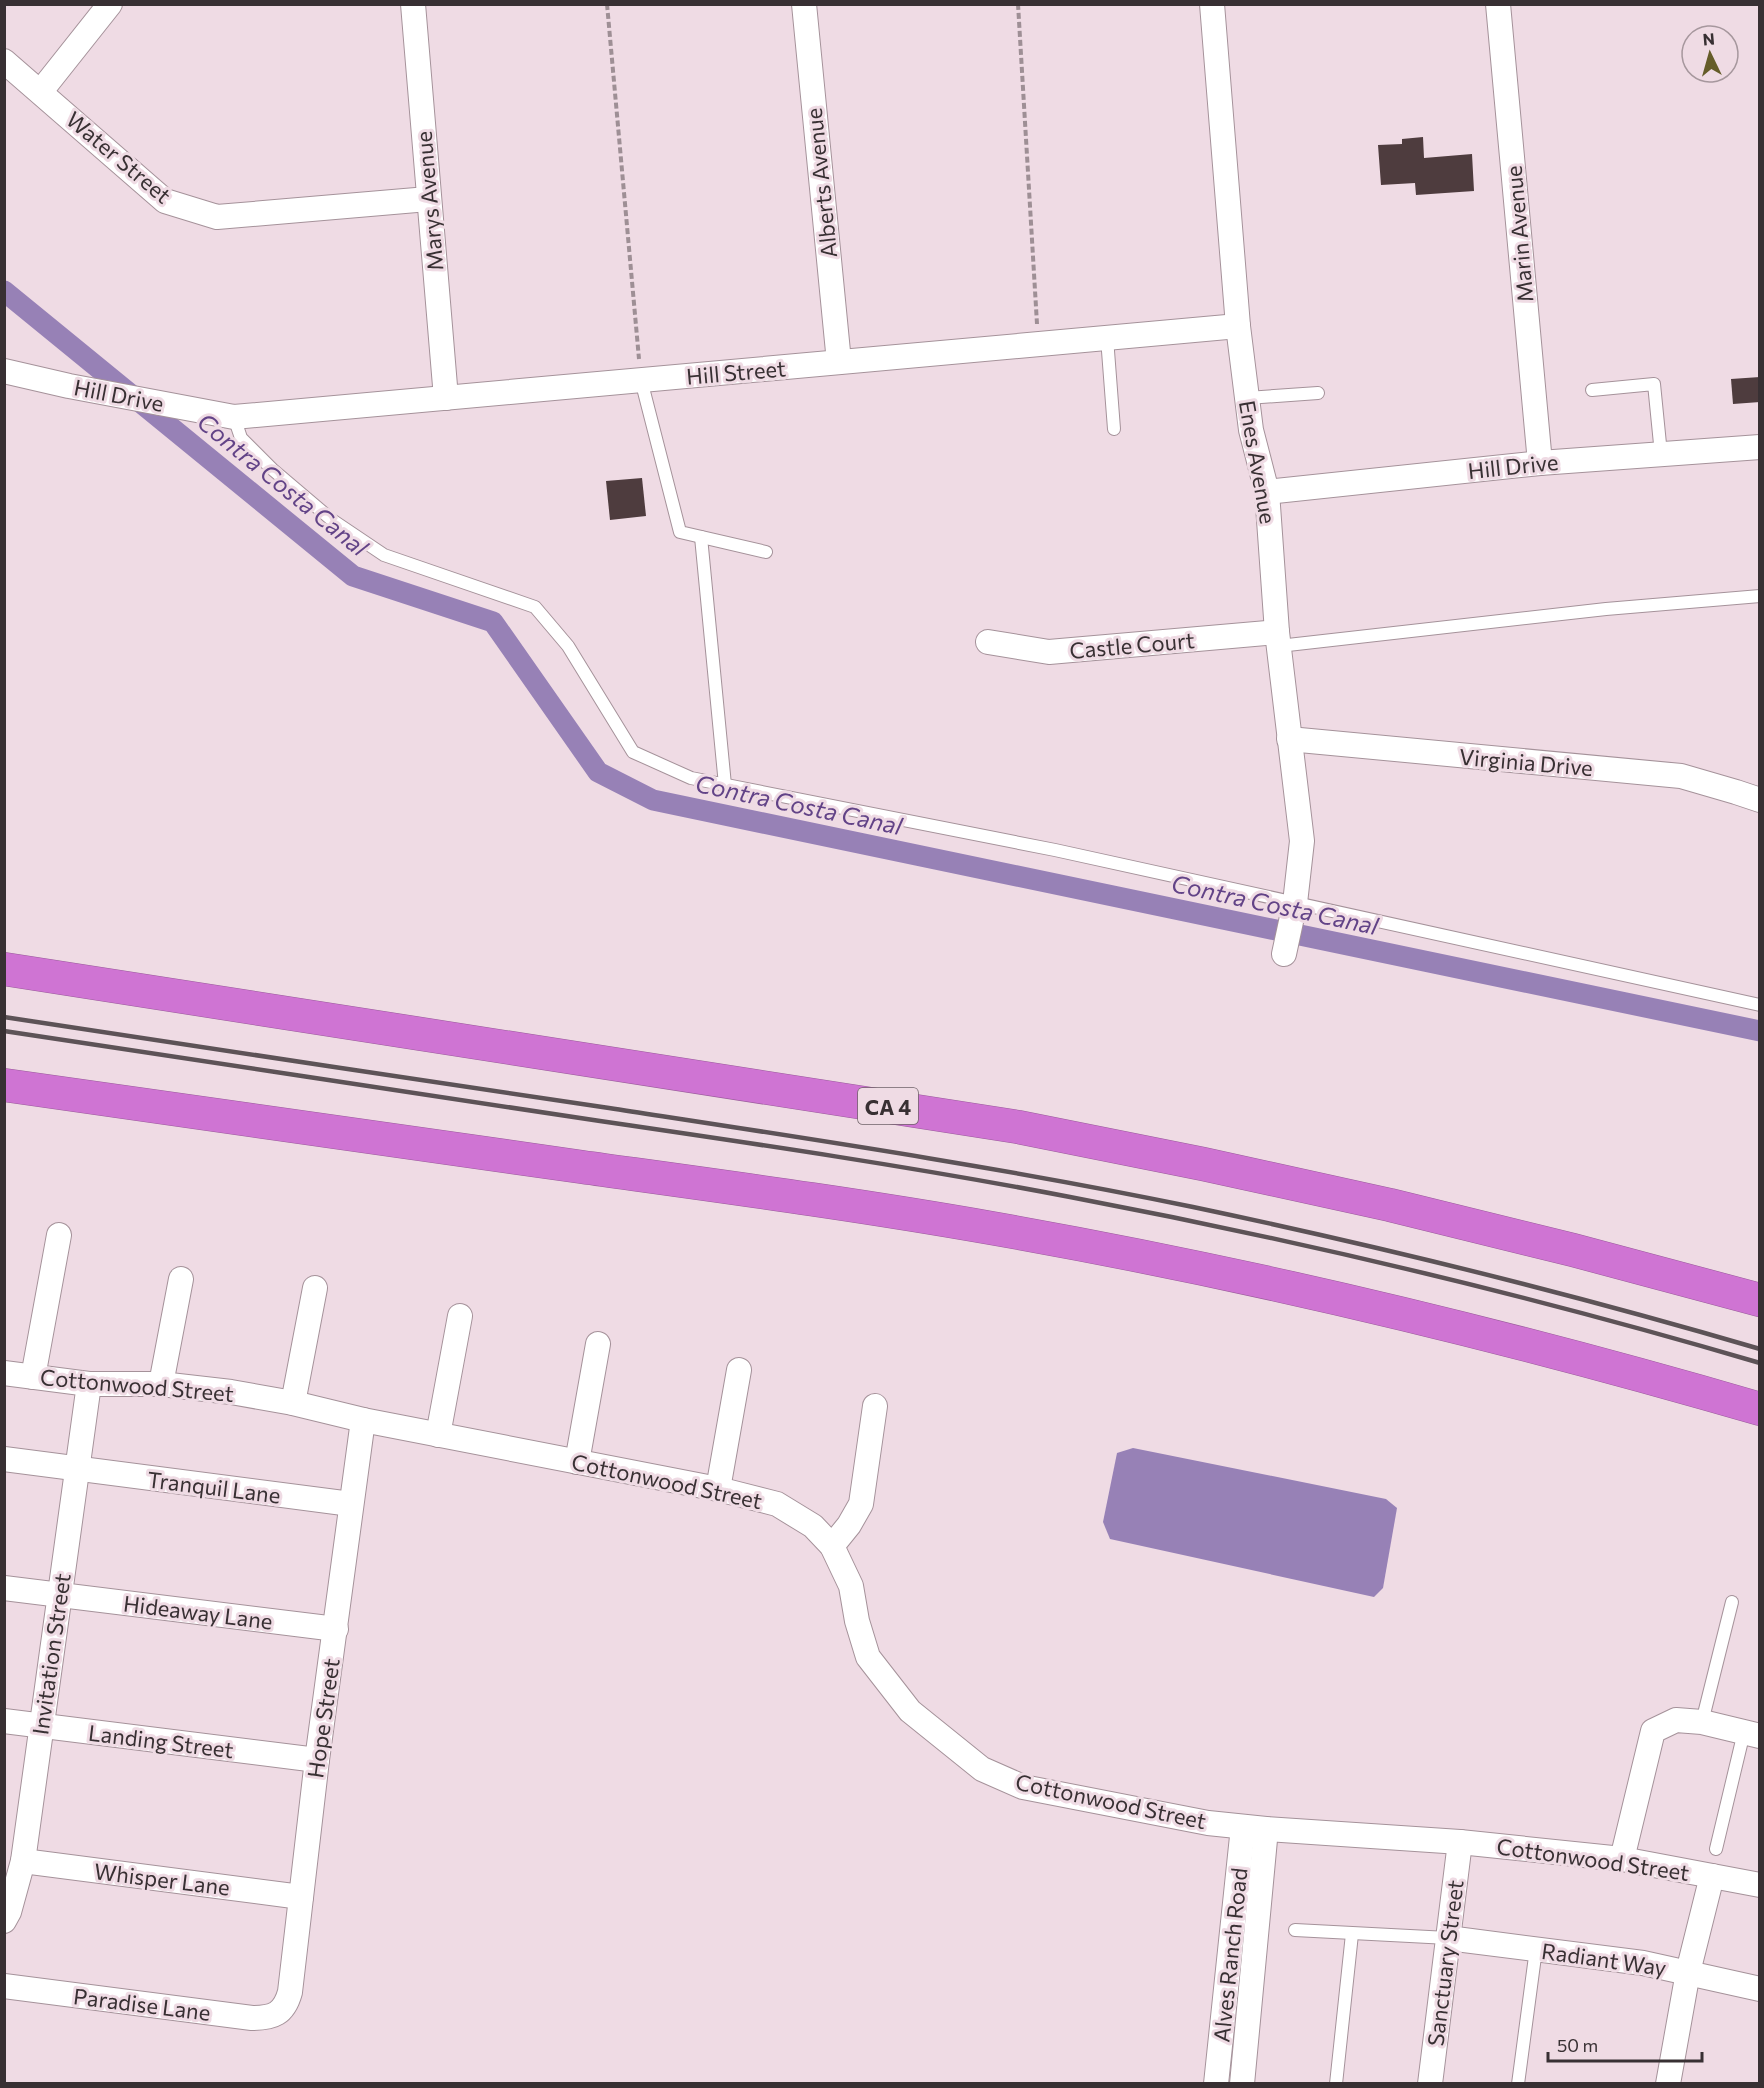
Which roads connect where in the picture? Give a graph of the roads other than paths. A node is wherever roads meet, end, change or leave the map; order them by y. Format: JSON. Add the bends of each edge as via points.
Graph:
{"nodes":[{"id":1,"x":110,"y":4,"type":"edge"},
{"id":2,"x":413,"y":4,"type":"edge"},
{"id":3,"x":804,"y":4,"type":"edge"},
{"id":4,"x":1212,"y":4,"type":"edge"},
{"id":5,"x":1498,"y":4,"type":"edge"},
{"id":6,"x":4,"y":61,"type":"edge"},
{"id":7,"x":41,"y":91,"type":"junction"},
{"id":8,"x":428,"y":199,"type":"junction"},
{"id":9,"x":1238,"y":326,"type":"junction"},
{"id":10,"x":1107,"y":338,"type":"junction"},
{"id":11,"x":839,"y":362,"type":"junction"},
{"id":12,"x":4,"y":371,"type":"edge"},
{"id":13,"x":641,"y":380,"type":"junction"},
{"id":14,"x":1592,"y":390,"type":"dead end"},
{"id":15,"x":1318,"y":393,"type":"dead end"},
{"id":16,"x":446,"y":398,"type":"junction"},
{"id":17,"x":1247,"y":398,"type":"junction"},
{"id":18,"x":234,"y":417,"type":"junction"},
{"id":19,"x":1114,"y":429,"type":"dead end"},
{"id":20,"x":1760,"y":447,"type":"edge"},
{"id":21,"x":1661,"y":454,"type":"junction"},
{"id":22,"x":1540,"y":463,"type":"junction"},
{"id":23,"x":1267,"y":492,"type":"junction"},
{"id":24,"x":701,"y":537,"type":"junction"},
{"id":25,"x":766,"y":552,"type":"dead end"},
{"id":26,"x":1760,"y":596,"type":"edge"},
{"id":27,"x":1278,"y":639,"type":"junction"},
{"id":28,"x":988,"y":642,"type":"dead end"},
{"id":29,"x":1289,"y":739,"type":"junction"},
{"id":30,"x":725,"y":785,"type":"junction"},
{"id":31,"x":1760,"y":800,"type":"edge"},
{"id":32,"x":1295,"y":903,"type":"junction"},
{"id":33,"x":1284,"y":954,"type":"dead end"},
{"id":34,"x":4,"y":969,"type":"edge"},
{"id":35,"x":1760,"y":1005,"type":"edge"},
{"id":36,"x":4,"y":1085,"type":"edge"},
{"id":37,"x":59,"y":1235,"type":"dead end"},
{"id":38,"x":181,"y":1279,"type":"dead end"},
{"id":39,"x":315,"y":1288,"type":"dead end"},
{"id":40,"x":1760,"y":1300,"type":"edge"},
{"id":41,"x":459,"y":1316,"type":"dead end"},
{"id":42,"x":598,"y":1344,"type":"dead end"},
{"id":43,"x":739,"y":1370,"type":"dead end"},
{"id":44,"x":4,"y":1373,"type":"edge"},
{"id":45,"x":33,"y":1377,"type":"junction"},
{"id":46,"x":89,"y":1384,"type":"junction"},
{"id":47,"x":161,"y":1384,"type":"junction"},
{"id":48,"x":293,"y":1403,"type":"junction"},
{"id":49,"x":875,"y":1406,"type":"dead end"},
{"id":50,"x":1760,"y":1409,"type":"edge"},
{"id":51,"x":363,"y":1420,"type":"junction"},
{"id":52,"x":438,"y":1435,"type":"junction"},
{"id":53,"x":4,"y":1459,"type":"edge"},
{"id":54,"x":577,"y":1462,"type":"junction"},
{"id":55,"x":77,"y":1469,"type":"junction"},
{"id":56,"x":718,"y":1489,"type":"junction"},
{"id":57,"x":351,"y":1504,"type":"junction"},
{"id":58,"x":832,"y":1546,"type":"junction"},
{"id":59,"x":4,"y":1588,"type":"edge"},
{"id":60,"x":60,"y":1596,"type":"junction"},
{"id":61,"x":1732,"y":1602,"type":"dead end"},
{"id":62,"x":336,"y":1629,"type":"junction"},
{"id":63,"x":4,"y":1721,"type":"edge"},
{"id":64,"x":1702,"y":1722,"type":"junction"},
{"id":65,"x":41,"y":1726,"type":"junction"},
{"id":66,"x":1752,"y":1734,"type":"edge"},
{"id":67,"x":317,"y":1760,"type":"junction"},
{"id":68,"x":1255,"y":1828,"type":"junction"},
{"id":69,"x":1460,"y":1842,"type":"junction"},
{"id":70,"x":1716,"y":1849,"type":"dead end"},
{"id":71,"x":1622,"y":1859,"type":"junction"},
{"id":72,"x":23,"y":1861,"type":"junction"},
{"id":73,"x":1712,"y":1876,"type":"junction"},
{"id":74,"x":1760,"y":1886,"type":"edge"},
{"id":75,"x":301,"y":1897,"type":"junction"},
{"id":76,"x":4,"y":1921,"type":"edge"},
{"id":77,"x":1295,"y":1930,"type":"dead end"},
{"id":78,"x":1352,"y":1934,"type":"junction"},
{"id":79,"x":1448,"y":1938,"type":"junction"},
{"id":80,"x":1536,"y":1949,"type":"junction"},
{"id":81,"x":1688,"y":1972,"type":"junction"},
{"id":82,"x":4,"y":1986,"type":"edge"},
{"id":83,"x":1760,"y":1989,"type":"edge"},
{"id":84,"x":278,"y":2013,"type":"joint"},
{"id":85,"x":1216,"y":2084,"type":"edge"},
{"id":86,"x":1242,"y":2084,"type":"edge"},
{"id":87,"x":1336,"y":2084,"type":"edge"},
{"id":88,"x":1430,"y":2084,"type":"edge"},
{"id":89,"x":1518,"y":2084,"type":"edge"},
{"id":90,"x":1668,"y":2084,"type":"edge"}],
"edges":[{"from":1,"to":7,"type":"street"},
{"from":2,"to":8,"type":"street","name":"Marys Avenue"},
{"from":3,"to":11,"type":"street","name":"Alberts Avenue"},
{"from":4,"to":9,"type":"street","name":"Enes Avenue"},
{"from":5,"to":22,"type":"street","name":"Marin Avenue"},
{"from":6,"to":7,"type":"street","name":"Water Street"},
{"from":7,"to":8,"type":"street","name":"Water Street","via":[[165,201],[217,217]]},
{"from":8,"to":16,"type":"street","name":"Marys Avenue"},
{"from":9,"to":10,"type":"street","name":"Hill Street"},
{"from":9,"to":17,"type":"street","name":"Enes Avenue"},
{"from":10,"to":11,"type":"street","name":"Hill Street"},
{"from":10,"to":19,"type":"lane"},
{"from":11,"to":13,"type":"street","name":"Hill Street"},
{"from":12,"to":18,"type":"street","name":"Hill Drive"},
{"from":13,"to":16,"type":"street","name":"Hill Street"},
{"from":13,"to":24,"type":"lane","via":[[680,532]]},
{"from":14,"to":21,"type":"lane","via":[[1654,384]]},
{"from":15,"to":17,"type":"lane"},
{"from":16,"to":18,"type":"street","name":"Hill Street"},
{"from":17,"to":23,"type":"street","name":"Enes Avenue"},
{"from":18,"to":30,"type":"lane","via":[[241,438],[272,469],[332,520],[384,555],[536,607],[568,646],[633,752],[691,778]]},
{"from":20,"to":21,"type":"street","name":"Hill Drive"},
{"from":21,"to":22,"type":"street","name":"Hill Drive"},
{"from":22,"to":23,"type":"street","name":"Hill Drive"},
{"from":23,"to":27,"type":"street","name":"Enes Avenue"},
{"from":24,"to":25,"type":"lane"},
{"from":24,"to":30,"type":"lane"},
{"from":26,"to":27,"type":"lane"},
{"from":27,"to":28,"type":"street","name":"Castle Court","via":[[1049,652]]},
{"from":27,"to":29,"type":"street","name":"Enes Avenue"},
{"from":29,"to":31,"type":"street","name":"Virginia Drive","via":[[1681,776]]},
{"from":29,"to":32,"type":"street","name":"Enes Avenue","via":[[1302,841]]},
{"from":30,"to":32,"type":"lane","via":[[1055,850]]},
{"from":32,"to":33,"type":"street","name":"Enes Avenue"},
{"from":32,"to":35,"type":"lane"},
{"from":34,"to":40,"type":"highway","number":"CA 4","via":[[1018,1127],[1390,1205]]},
{"from":36,"to":50,"type":"highway","via":[[825,1201],[1003,1230],[1358,1304]]},
{"from":37,"to":45,"type":"street"},
{"from":38,"to":47,"type":"street"},
{"from":39,"to":48,"type":"street"},
{"from":41,"to":52,"type":"street"},
{"from":42,"to":54,"type":"street"},
{"from":43,"to":56,"type":"street"},
{"from":44,"to":45,"type":"street","name":"Cottonwood Street"},
{"from":45,"to":46,"type":"street","name":"Cottonwood Street"},
{"from":46,"to":47,"type":"street","name":"Cottonwood Street"},
{"from":46,"to":55,"type":"street","name":"Invitation Street"},
{"from":47,"to":48,"type":"street","name":"Cottonwood Street"},
{"from":48,"to":51,"type":"street","name":"Cottonwood Street"},
{"from":49,"to":58,"type":"street","via":[[861,1504]]},
{"from":51,"to":52,"type":"street","name":"Cottonwood Street"},
{"from":51,"to":57,"type":"street","name":"Hope Street"},
{"from":52,"to":54,"type":"street","name":"Cottonwood Street"},
{"from":53,"to":55,"type":"street","name":"Tranquil Lane"},
{"from":54,"to":56,"type":"street","name":"Cottonwood Street"},
{"from":55,"to":57,"type":"street","name":"Tranquil Lane"},
{"from":55,"to":60,"type":"street","name":"Invitation Street"},
{"from":56,"to":58,"type":"street","name":"Cottonwood Street","via":[[777,1504],[813,1526]]},
{"from":57,"to":62,"type":"street","name":"Hope Street"},
{"from":58,"to":68,"type":"street","name":"Cottonwood Street","via":[[851,1586],[868,1658],[910,1711],[982,1769],[1023,1786]]},
{"from":59,"to":60,"type":"street","name":"Hideaway Lane"},
{"from":60,"to":62,"type":"street","name":"Hideaway Lane"},
{"from":60,"to":65,"type":"street","name":"Invitation Street"},
{"from":61,"to":64,"type":"lane"},
{"from":62,"to":67,"type":"street","name":"Hope Street"},
{"from":63,"to":65,"type":"street","name":"Landing Street"},
{"from":64,"to":66,"type":"street"},
{"from":64,"to":71,"type":"street","via":[[1676,1720],[1653,1731]]},
{"from":65,"to":67,"type":"street","name":"Landing Street"},
{"from":65,"to":72,"type":"street","name":"Invitation Street"},
{"from":66,"to":70,"type":"lane"},
{"from":67,"to":75,"type":"street","name":"Hope Street"},
{"from":68,"to":69,"type":"street","name":"Cottonwood Street"},
{"from":68,"to":85,"type":"street","name":"Alves Ranch Road"},
{"from":68,"to":86,"type":"street","name":"Alves Ranch Road"},
{"from":69,"to":71,"type":"street","name":"Cottonwood Street"},
{"from":69,"to":79,"type":"street","name":"Sanctuary Street"},
{"from":71,"to":73,"type":"street","name":"Cottonwood Street"},
{"from":72,"to":75,"type":"street","name":"Whisper Lane"},
{"from":72,"to":76,"type":"street","name":"Invitation Street"},
{"from":73,"to":74,"type":"street","name":"Cottonwood Street"},
{"from":73,"to":81,"type":"street"},
{"from":75,"to":84,"type":"street","name":"Hope Street","via":[[290,1992],[285,2007]]},
{"from":77,"to":78,"type":"lane"},
{"from":78,"to":79,"type":"lane"},
{"from":78,"to":87,"type":"lane"},
{"from":79,"to":80,"type":"street","name":"Radiant Way"},
{"from":79,"to":88,"type":"street","name":"Sanctuary Street"},
{"from":80,"to":81,"type":"street","name":"Radiant Way"},
{"from":80,"to":89,"type":"lane"},
{"from":81,"to":83,"type":"street","name":"Radiant Way"},
{"from":81,"to":90,"type":"street"},
{"from":82,"to":84,"type":"street","name":"Paradise Lane","via":[[252,2018]]}]}
